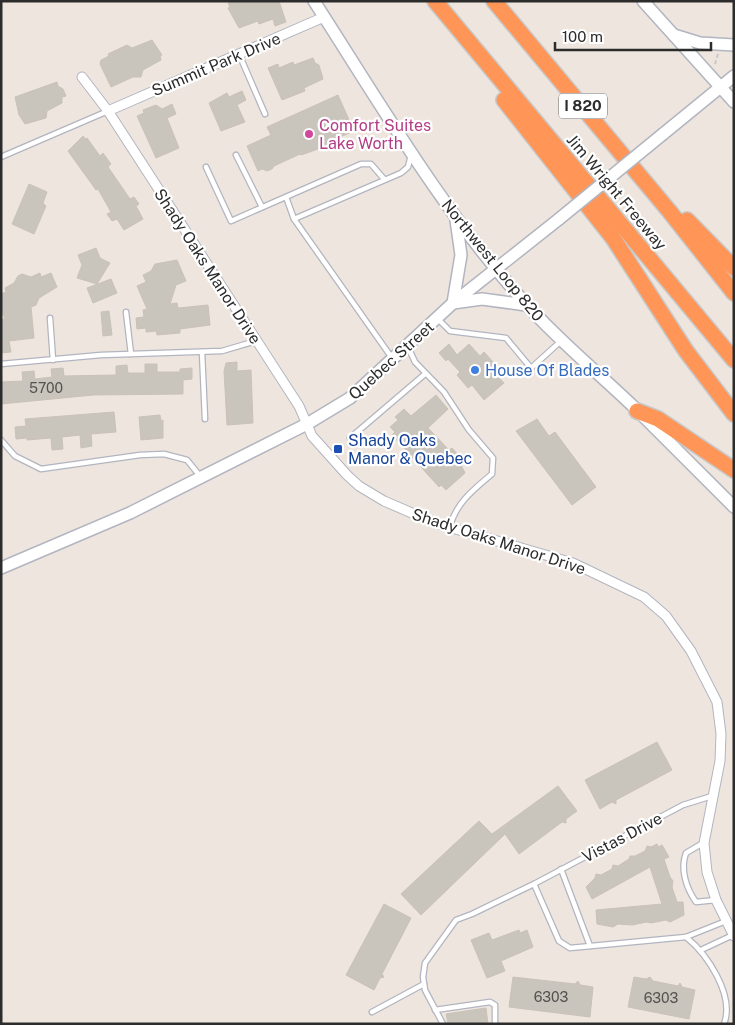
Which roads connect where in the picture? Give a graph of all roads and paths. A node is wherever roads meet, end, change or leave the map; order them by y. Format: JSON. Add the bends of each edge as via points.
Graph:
{"nodes":[{"id":1,"x":314,"y":1,"type":"edge"},
{"id":2,"x":435,"y":1,"type":"edge"},
{"id":3,"x":494,"y":1,"type":"edge"},
{"id":4,"x":643,"y":1,"type":"edge"},
{"id":5,"x":324,"y":17,"type":"junction"},
{"id":6,"x":674,"y":35,"type":"junction"},
{"id":7,"x":467,"y":40,"type":"junction"},
{"id":8,"x":734,"y":45,"type":"edge"},
{"id":9,"x":719,"y":50,"type":"dead end"},
{"id":10,"x":239,"y":54,"type":"junction"},
{"id":11,"x":716,"y":64,"type":"dead end"},
{"id":12,"x":734,"y":76,"type":"edge"},
{"id":13,"x":82,"y":78,"type":"dead end"},
{"id":14,"x":722,"y":87,"type":"junction"},
{"id":15,"x":734,"y":102,"type":"edge"},
{"id":16,"x":108,"y":111,"type":"junction"},
{"id":17,"x":264,"y":114,"type":"dead end"},
{"id":18,"x":411,"y":153,"type":"junction"},
{"id":19,"x":236,"y":155,"type":"dead end"},
{"id":20,"x":1,"y":157,"type":"edge"},
{"id":21,"x":206,"y":167,"type":"dead end"},
{"id":22,"x":384,"y":179,"type":"junction"},
{"id":23,"x":286,"y":197,"type":"junction"},
{"id":24,"x":262,"y":207,"type":"junction"},
{"id":25,"x":670,"y":212,"type":"junction"},
{"id":26,"x":456,"y":217,"type":"junction"},
{"id":27,"x":294,"y":219,"type":"junction"},
{"id":28,"x":734,"y":268,"type":"edge"},
{"id":29,"x":496,"y":269,"type":"junction"},
{"id":30,"x":734,"y":293,"type":"edge"},
{"id":31,"x":453,"y":303,"type":"junction"},
{"id":32,"x":526,"y":305,"type":"junction"},
{"id":33,"x":126,"y":312,"type":"dead end"},
{"id":34,"x":50,"y":318,"type":"dead end"},
{"id":35,"x":438,"y":318,"type":"junction"},
{"id":36,"x":256,"y":341,"type":"junction"},
{"id":37,"x":562,"y":341,"type":"junction"},
{"id":38,"x":407,"y":346,"type":"junction"},
{"id":39,"x":202,"y":352,"type":"junction"},
{"id":40,"x":131,"y":354,"type":"junction"},
{"id":41,"x":392,"y":359,"type":"junction"},
{"id":42,"x":54,"y":360,"type":"junction"},
{"id":43,"x":734,"y":360,"type":"edge"},
{"id":44,"x":1,"y":364,"type":"edge"},
{"id":45,"x":425,"y":374,"type":"junction"},
{"id":46,"x":637,"y":411,"type":"junction"},
{"id":47,"x":734,"y":414,"type":"edge"},
{"id":48,"x":205,"y":419,"type":"dead end"},
{"id":49,"x":307,"y":424,"type":"junction"},
{"id":50,"x":350,"y":438,"type":"dead end"},
{"id":51,"x":1,"y":440,"type":"edge"},
{"id":52,"x":734,"y":470,"type":"edge"},
{"id":53,"x":201,"y":478,"type":"junction"},
{"id":54,"x":734,"y":507,"type":"edge"},
{"id":55,"x":450,"y":527,"type":"junction"},
{"id":56,"x":1,"y":568,"type":"edge"},
{"id":57,"x":712,"y":796,"type":"junction"},
{"id":58,"x":704,"y":843,"type":"junction"},
{"id":59,"x":561,"y":870,"type":"junction"},
{"id":60,"x":534,"y":884,"type":"junction"},
{"id":61,"x":716,"y":900,"type":"junction"},
{"id":62,"x":726,"y":921,"type":"junction"},
{"id":63,"x":733,"y":935,"type":"edge"},
{"id":64,"x":686,"y":937,"type":"junction"},
{"id":65,"x":590,"y":946,"type":"junction"},
{"id":66,"x":701,"y":950,"type":"junction"},
{"id":67,"x":424,"y":984,"type":"junction"},
{"id":68,"x":435,"y":1010,"type":"junction"},
{"id":69,"x":372,"y":1012,"type":"dead end"},
{"id":70,"x":443,"y":1024,"type":"edge"},
{"id":71,"x":495,"y":1024,"type":"edge"},
{"id":72,"x":726,"y":1024,"type":"edge"}],
"edges":[{"from":1,"to":5,"type":"main road","name":"Northwest Loop 820"},
{"from":2,"to":7,"type":"highway","name":"Jim Wright Freeway","number":"I 820"},
{"from":3,"to":25,"type":"highway","name":"Jim Wright Freeway","number":"I 820"},
{"from":4,"to":6,"type":"main road"},
{"from":5,"to":10,"type":"street","name":"Summit Park Drive"},
{"from":5,"to":18,"type":"main road","name":"Northwest Loop 820"},
{"from":6,"to":8,"type":"main road","via":[[700,44]]},
{"from":6,"to":14,"type":"main road"},
{"from":7,"to":43,"type":"highway","name":"Jim Wright Freeway","number":"I 820"},
{"from":7,"to":47,"type":"highway","via":[[471,58],[613,238],[686,351]]},
{"from":9,"to":11,"type":"path"},
{"from":10,"to":16,"type":"street","name":"Summit Park Drive"},
{"from":10,"to":17,"type":"lane"},
{"from":12,"to":14,"type":"main road","name":"Quebec Street"},
{"from":13,"to":16,"type":"street","name":"Shady Oaks Manor Drive"},
{"from":14,"to":15,"type":"main road"},
{"from":14,"to":29,"type":"main road","name":"Quebec Street","bridge":true},
{"from":16,"to":20,"type":"lane"},
{"from":16,"to":36,"type":"street","name":"Shady Oaks Manor Drive"},
{"from":18,"to":22,"type":"lane","via":[[408,168]]},
{"from":18,"to":26,"type":"main road","name":"Northwest Loop 820"},
{"from":19,"to":24,"type":"lane"},
{"from":21,"to":24,"type":"lane","via":[[231,221]]},
{"from":22,"to":23,"type":"lane","via":[[366,162]]},
{"from":22,"to":27,"type":"lane"},
{"from":23,"to":24,"type":"lane"},
{"from":23,"to":27,"type":"lane"},
{"from":25,"to":28,"type":"highway","via":[[687,220]]},
{"from":25,"to":30,"type":"highway","name":"Jim Wright Freeway","number":"I 820"},
{"from":26,"to":29,"type":"main road","name":"Northwest Loop 820"},
{"from":26,"to":31,"type":"main road","via":[[461,254]]},
{"from":27,"to":41,"type":"lane"},
{"from":29,"to":31,"type":"main road","name":"Quebec Street"},
{"from":29,"to":32,"type":"main road","name":"Northwest Loop 820"},
{"from":31,"to":32,"type":"main road","via":[[482,299]]},
{"from":31,"to":35,"type":"main road","name":"Quebec Street"},
{"from":32,"to":37,"type":"main road","name":"Northwest Loop 820"},
{"from":33,"to":40,"type":"lane"},
{"from":34,"to":42,"type":"lane"},
{"from":35,"to":37,"type":"lane","via":[[450,331],[506,338],[531,368]]},
{"from":35,"to":38,"type":"main road","name":"Quebec Street"},
{"from":36,"to":39,"type":"lane","via":[[222,351]]},
{"from":36,"to":49,"type":"street","name":"Shady Oaks Manor Drive","via":[[299,406]]},
{"from":37,"to":46,"type":"main road","name":"Northwest Loop 820"},
{"from":38,"to":41,"type":"main road","name":"Quebec Street"},
{"from":38,"to":45,"type":"lane"},
{"from":39,"to":40,"type":"lane"},
{"from":39,"to":48,"type":"lane"},
{"from":40,"to":42,"type":"lane"},
{"from":41,"to":49,"type":"main road","name":"Quebec Street","via":[[350,398]]},
{"from":42,"to":44,"type":"lane"},
{"from":45,"to":50,"type":"lane"},
{"from":45,"to":55,"type":"lane","via":[[444,392],[494,463],[492,474],[453,513]]},
{"from":46,"to":52,"type":"highway","via":[[658,419]]},
{"from":46,"to":54,"type":"main road","name":"Northwest Loop 820"},
{"from":49,"to":53,"type":"main road","name":"Quebec Street"},
{"from":49,"to":55,"type":"street","name":"Shady Oaks Manor Drive","via":[[312,436],[359,486],[384,501]]},
{"from":51,"to":53,"type":"lane","via":[[15,456],[41,469],[164,454],[187,460]]},
{"from":53,"to":56,"type":"main road","name":"Quebec Street","via":[[130,514]]},
{"from":55,"to":57,"type":"street","name":"Shady Oaks Manor Drive","via":[[573,563],[644,597],[666,616],[691,650],[717,702],[720,761]]},
{"from":57,"to":58,"type":"street","name":"Shady Oaks Manor Drive"},
{"from":57,"to":59,"type":"lane","name":"Vistas Drive","via":[[683,805]]},
{"from":58,"to":61,"type":"street","name":"Shady Oaks Manor Drive","via":[[707,872]]},
{"from":58,"to":61,"type":"lane","via":[[686,853],[682,862],[683,872],[696,902]]},
{"from":59,"to":60,"type":"lane","name":"Vistas Drive"},
{"from":59,"to":65,"type":"lane"},
{"from":60,"to":65,"type":"lane","via":[[559,941],[570,948]]},
{"from":60,"to":67,"type":"lane","name":"Vistas Drive","via":[[456,920],[425,963]]},
{"from":61,"to":62,"type":"street","name":"Shady Oaks Manor Drive"},
{"from":62,"to":63,"type":"street","name":"Shady Oaks Manor Drive"},
{"from":62,"to":64,"type":"lane"},
{"from":63,"to":66,"type":"lane"},
{"from":64,"to":65,"type":"lane"},
{"from":64,"to":66,"type":"lane"},
{"from":66,"to":72,"type":"lane","via":[[723,986],[728,1005]]},
{"from":67,"to":68,"type":"lane"},
{"from":67,"to":69,"type":"lane"},
{"from":68,"to":70,"type":"lane"},
{"from":68,"to":71,"type":"lane","via":[[490,1002],[495,1005]]}]}
